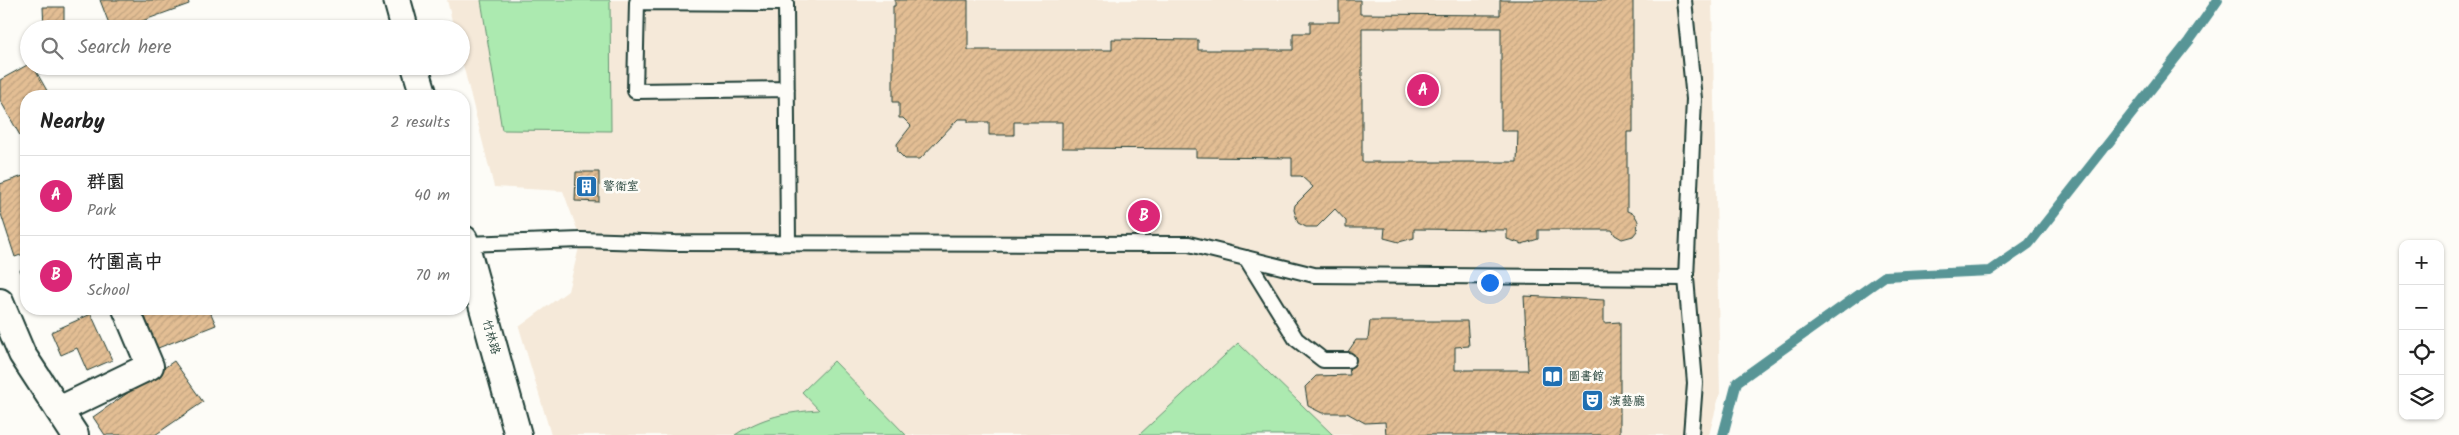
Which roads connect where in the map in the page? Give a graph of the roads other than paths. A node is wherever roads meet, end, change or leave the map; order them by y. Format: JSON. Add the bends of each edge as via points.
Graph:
{"nodes":[{"id":1,"x":397,"y":0,"type":"edge"},
{"id":2,"x":1684,"y":0,"type":"edge"},
{"id":3,"x":403,"y":20,"type":"edge"},
{"id":4,"x":418,"y":75,"type":"edge"},
{"id":5,"x":787,"y":88,"type":"junction"},
{"id":6,"x":422,"y":90,"type":"edge"},
{"id":7,"x":470,"y":242,"type":"edge"},
{"id":8,"x":788,"y":243,"type":"junction"},
{"id":9,"x":1246,"y":258,"type":"junction"},
{"id":10,"x":470,"y":263,"type":"edge"},
{"id":11,"x":1686,"y":278,"type":"junction"},
{"id":12,"x":0,"y":302,"type":"edge"},
{"id":13,"x":129,"y":315,"type":"edge"},
{"id":14,"x":1348,"y":360,"type":"dead end"},
{"id":15,"x":59,"y":410,"type":"junction"},
{"id":16,"x":75,"y":435,"type":"edge"},
{"id":17,"x":518,"y":435,"type":"edge"},
{"id":18,"x":1691,"y":435,"type":"edge"}],
"edges":[{"from":1,"to":3,"type":"street"},
{"from":2,"to":11,"type":"lane","via":[[1694,99]]},
{"from":4,"to":6,"type":"street"},
{"from":5,"to":5,"type":"lane","via":[[786,3],[637,2],[635,91]]},
{"from":5,"to":8,"type":"lane"},
{"from":7,"to":8,"type":"lane"},
{"from":8,"to":9,"type":"lane","via":[[1189,244]]},
{"from":9,"to":11,"type":"lane","via":[[1314,275]]},
{"from":9,"to":14,"type":"lane","via":[[1296,339],[1323,360]]},
{"from":10,"to":17,"type":"street","name":"竹林路"},
{"from":11,"to":18,"type":"lane","via":[[1695,383]]},
{"from":12,"to":15,"type":"street","via":[[22,354]]},
{"from":13,"to":15,"type":"street","via":[[150,366]]},
{"from":15,"to":16,"type":"street"}]}
